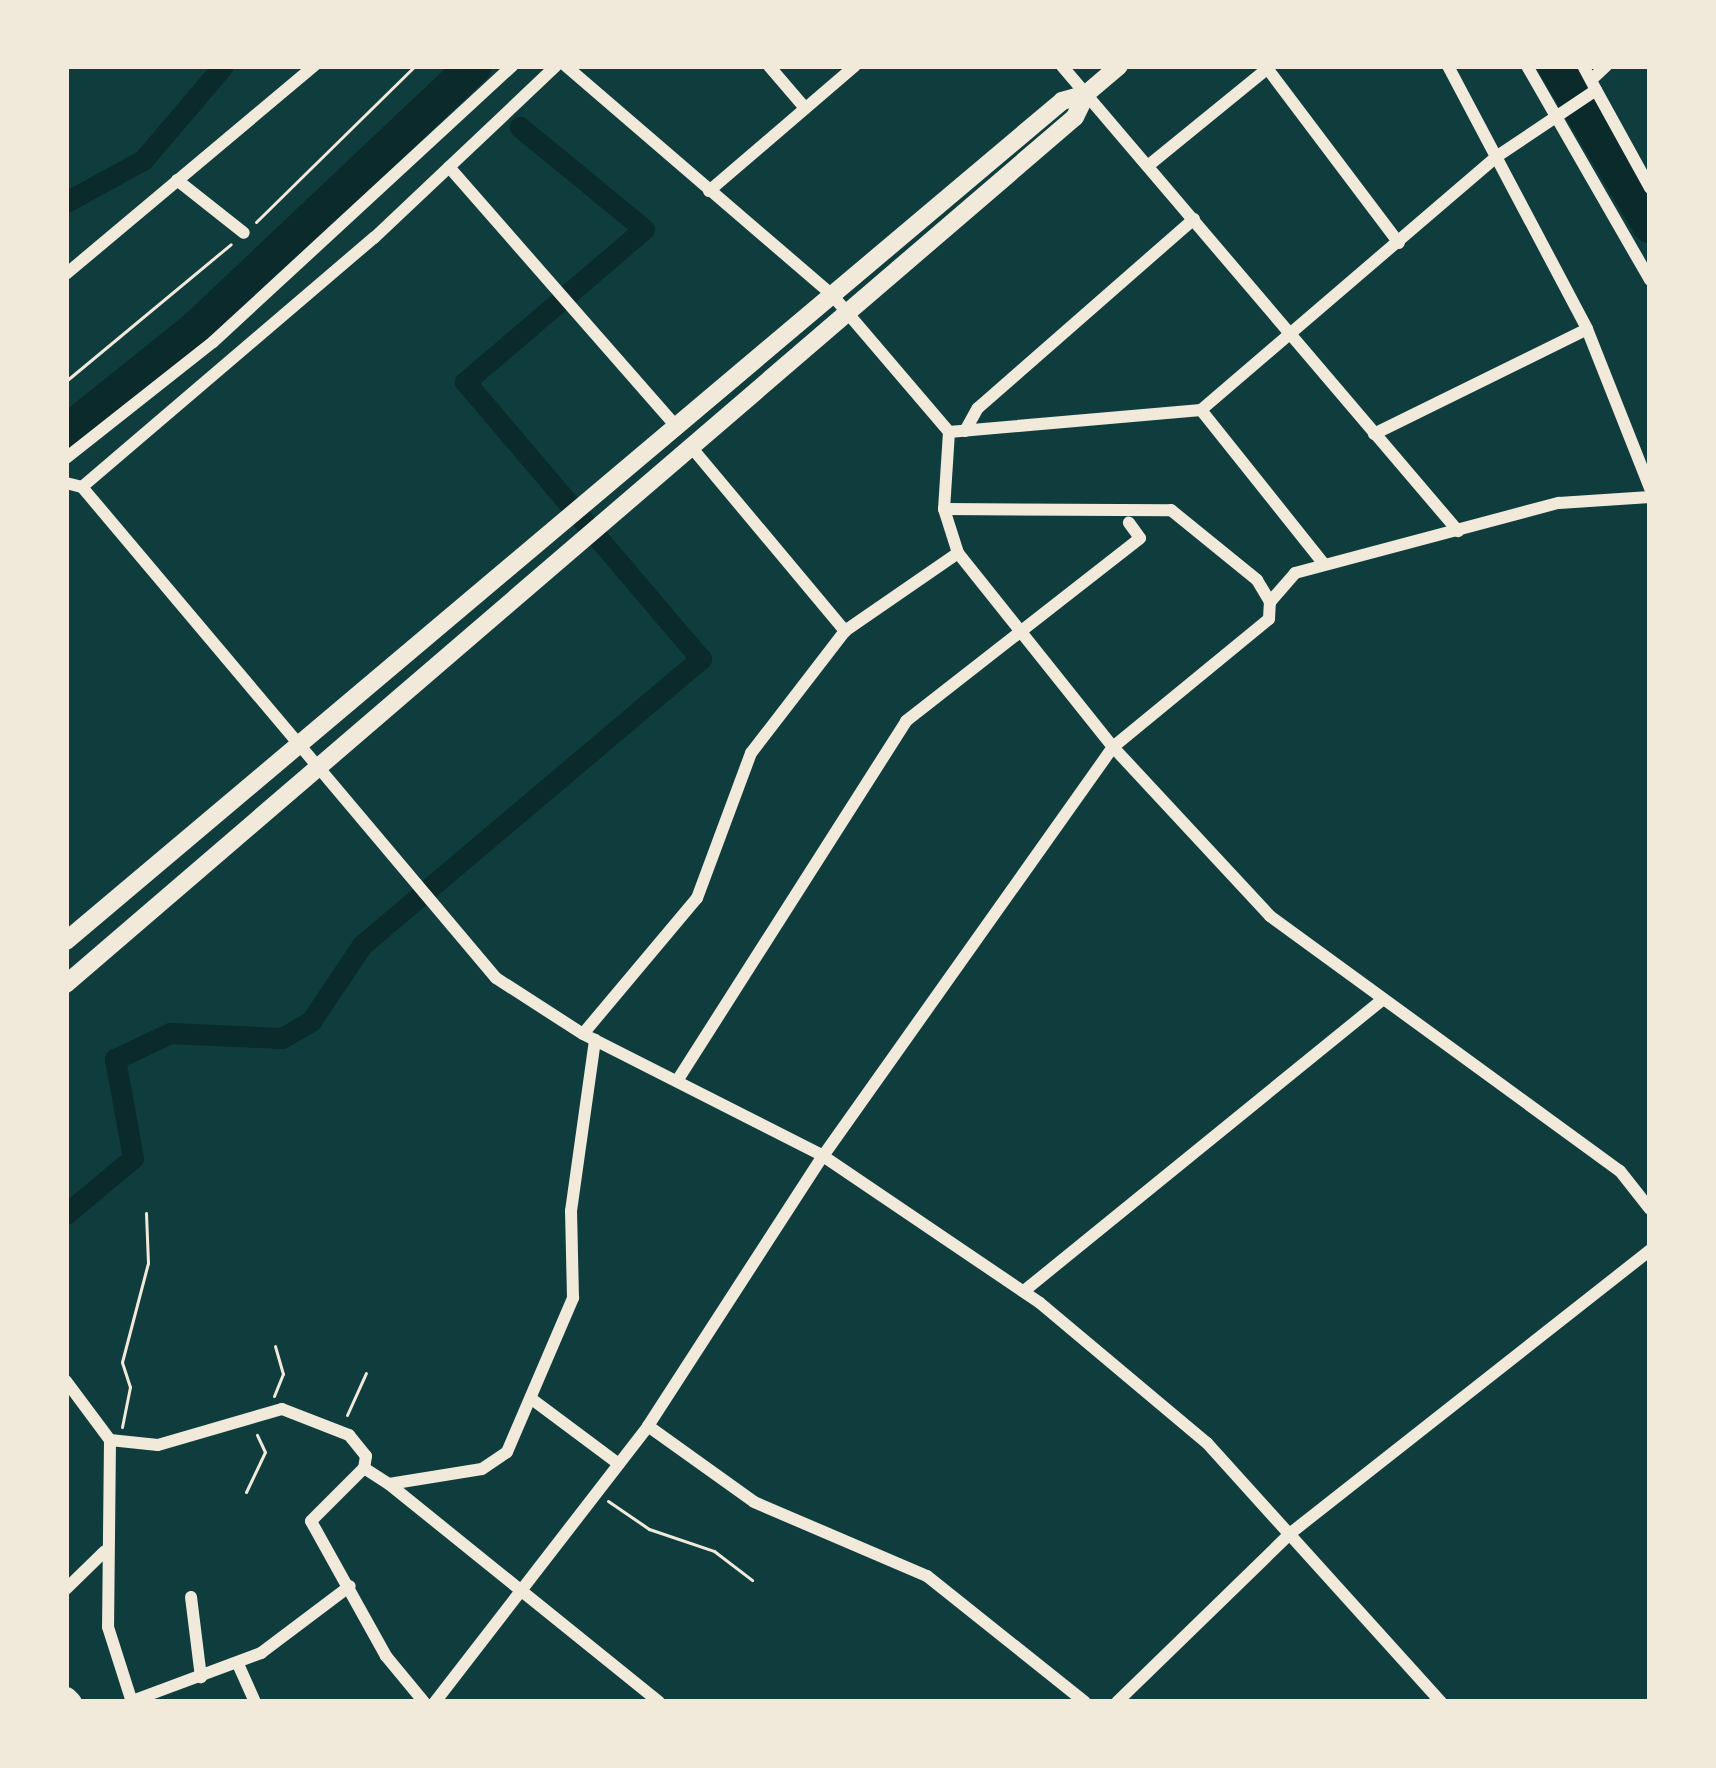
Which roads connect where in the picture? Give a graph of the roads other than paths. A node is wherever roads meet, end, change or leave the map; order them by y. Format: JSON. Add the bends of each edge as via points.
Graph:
{"nodes":[{"id":1,"x":314,"y":66,"type":"edge"},
{"id":2,"x":512,"y":66,"type":"edge"},
{"id":3,"x":556,"y":66,"type":"edge"},
{"id":4,"x":566,"y":66,"type":"edge"},
{"id":5,"x":769,"y":66,"type":"edge"},
{"id":6,"x":855,"y":66,"type":"edge"},
{"id":7,"x":1062,"y":66,"type":"edge"},
{"id":8,"x":1119,"y":66,"type":"edge"},
{"id":9,"x":1448,"y":66,"type":"edge"},
{"id":10,"x":1527,"y":66,"type":"edge"},
{"id":11,"x":1583,"y":66,"type":"edge"},
{"id":12,"x":1606,"y":66,"type":"edge"},
{"id":13,"x":1269,"y":67,"type":"edge"},
{"id":14,"x":1591,"y":88,"type":"junction"},
{"id":15,"x":1086,"y":94,"type":"junction"},
{"id":16,"x":805,"y":108,"type":"junction"},
{"id":17,"x":1556,"y":116,"type":"junction"},
{"id":18,"x":1496,"y":157,"type":"junction"},
{"id":19,"x":1149,"y":165,"type":"junction"},
{"id":20,"x":449,"y":167,"type":"junction"},
{"id":21,"x":177,"y":180,"type":"junction"},
{"id":22,"x":1650,"y":188,"type":"edge"},
{"id":23,"x":709,"y":190,"type":"junction"},
{"id":24,"x":1194,"y":219,"type":"junction"},
{"id":25,"x":244,"y":232,"type":"dead end"},
{"id":26,"x":1399,"y":243,"type":"junction"},
{"id":27,"x":66,"y":274,"type":"edge"},
{"id":28,"x":1650,"y":280,"type":"edge"},
{"id":29,"x":833,"y":296,"type":"junction"},
{"id":30,"x":849,"y":311,"type":"junction"},
{"id":31,"x":1587,"y":329,"type":"junction"},
{"id":32,"x":1292,"y":333,"type":"junction"},
{"id":33,"x":1202,"y":410,"type":"junction"},
{"id":34,"x":674,"y":424,"type":"junction"},
{"id":35,"x":965,"y":431,"type":"junction"},
{"id":36,"x":949,"y":432,"type":"junction"},
{"id":37,"x":1374,"y":434,"type":"junction"},
{"id":38,"x":692,"y":448,"type":"junction"},
{"id":39,"x":66,"y":458,"type":"edge"},
{"id":40,"x":66,"y":483,"type":"edge"},
{"id":41,"x":82,"y":487,"type":"junction"},
{"id":42,"x":1650,"y":493,"type":"edge"},
{"id":43,"x":944,"y":509,"type":"junction"},
{"id":44,"x":1129,"y":523,"type":"dead end"},
{"id":45,"x":1458,"y":531,"type":"junction"},
{"id":46,"x":958,"y":553,"type":"junction"},
{"id":47,"x":1324,"y":564,"type":"junction"},
{"id":48,"x":1270,"y":602,"type":"junction"},
{"id":49,"x":1020,"y":630,"type":"junction"},
{"id":50,"x":845,"y":631,"type":"junction"},
{"id":51,"x":296,"y":747,"type":"junction"},
{"id":52,"x":1113,"y":747,"type":"junction"},
{"id":53,"x":317,"y":767,"type":"junction"},
{"id":54,"x":66,"y":941,"type":"edge"},
{"id":55,"x":66,"y":983,"type":"edge"},
{"id":56,"x":1382,"y":1000,"type":"junction"},
{"id":57,"x":589,"y":1037,"type":"junction"},
{"id":58,"x":676,"y":1081,"type":"junction"},
{"id":59,"x":824,"y":1156,"type":"junction"},
{"id":60,"x":1650,"y":1209,"type":"edge"},
{"id":61,"x":1650,"y":1250,"type":"edge"},
{"id":62,"x":1024,"y":1291,"type":"junction"},
{"id":63,"x":66,"y":1381,"type":"edge"},
{"id":64,"x":533,"y":1400,"type":"junction"},
{"id":65,"x":648,"y":1426,"type":"junction"},
{"id":66,"x":114,"y":1441,"type":"junction"},
{"id":67,"x":619,"y":1464,"type":"junction"},
{"id":68,"x":364,"y":1468,"type":"junction"},
{"id":69,"x":389,"y":1484,"type":"junction"},
{"id":70,"x":1292,"y":1532,"type":"junction"},
{"id":71,"x":105,"y":1551,"type":"junction"},
{"id":72,"x":350,"y":1586,"type":"junction"},
{"id":73,"x":66,"y":1589,"type":"edge"},
{"id":74,"x":520,"y":1591,"type":"junction"},
{"id":75,"x":190,"y":1597,"type":"dead end"},
{"id":76,"x":238,"y":1664,"type":"junction"},
{"id":77,"x":201,"y":1677,"type":"junction"},
{"id":78,"x":132,"y":1701,"type":"edge"},
{"id":79,"x":255,"y":1702,"type":"edge"},
{"id":80,"x":424,"y":1702,"type":"edge"},
{"id":81,"x":435,"y":1702,"type":"edge"},
{"id":82,"x":659,"y":1702,"type":"edge"},
{"id":83,"x":1085,"y":1702,"type":"edge"},
{"id":84,"x":1117,"y":1702,"type":"edge"},
{"id":85,"x":1441,"y":1702,"type":"edge"}],
"edges":[{"from":1,"to":21,"type":"street"},
{"from":2,"to":39,"type":"street","via":[[213,342]]},
{"from":3,"to":20,"type":"street"},
{"from":4,"to":23,"type":"street"},
{"from":5,"to":16,"type":"street"},
{"from":6,"to":16,"type":"street"},
{"from":7,"to":15,"type":"street"},
{"from":8,"to":15,"type":"main road"},
{"from":9,"to":18,"type":"street"},
{"from":10,"to":17,"type":"street"},
{"from":11,"to":14,"type":"street"},
{"from":12,"to":14,"type":"street"},
{"from":13,"to":19,"type":"street"},
{"from":13,"to":26,"type":"street"},
{"from":14,"to":17,"type":"street"},
{"from":14,"to":22,"type":"street"},
{"from":15,"to":19,"type":"street"},
{"from":15,"to":29,"type":"main road","via":[[1062,101]]},
{"from":15,"to":30,"type":"main road","via":[[1075,117]]},
{"from":16,"to":23,"type":"street"},
{"from":17,"to":18,"type":"street"},
{"from":17,"to":28,"type":"street"},
{"from":18,"to":26,"type":"street"},
{"from":18,"to":31,"type":"street"},
{"from":19,"to":24,"type":"street"},
{"from":20,"to":34,"type":"street"},
{"from":20,"to":41,"type":"street"},
{"from":21,"to":25,"type":"street"},
{"from":21,"to":27,"type":"street"},
{"from":23,"to":29,"type":"street"},
{"from":24,"to":32,"type":"street"},
{"from":24,"to":35,"type":"street","via":[[978,408]]},
{"from":26,"to":32,"type":"street"},
{"from":29,"to":30,"type":"street"},
{"from":29,"to":34,"type":"main road"},
{"from":30,"to":36,"type":"street"},
{"from":30,"to":38,"type":"main road"},
{"from":31,"to":37,"type":"street"},
{"from":31,"to":42,"type":"street"},
{"from":32,"to":33,"type":"street"},
{"from":32,"to":37,"type":"street"},
{"from":33,"to":35,"type":"street"},
{"from":33,"to":47,"type":"street"},
{"from":34,"to":51,"type":"main road"},
{"from":35,"to":36,"type":"street"},
{"from":36,"to":43,"type":"street"},
{"from":37,"to":45,"type":"street"},
{"from":38,"to":50,"type":"street"},
{"from":38,"to":53,"type":"main road"},
{"from":40,"to":41,"type":"street"},
{"from":41,"to":51,"type":"street"},
{"from":42,"to":45,"type":"street","via":[[1559,503]]},
{"from":43,"to":46,"type":"street"},
{"from":43,"to":48,"type":"street","via":[[1171,510],[1257,580]]},
{"from":44,"to":49,"type":"street","via":[[1140,538]]},
{"from":45,"to":47,"type":"street"},
{"from":46,"to":49,"type":"street"},
{"from":46,"to":50,"type":"street"},
{"from":47,"to":48,"type":"street","via":[[1295,573]]},
{"from":48,"to":52,"type":"street","via":[[1269,620]]},
{"from":49,"to":52,"type":"street"},
{"from":49,"to":58,"type":"street","via":[[906,721]]},
{"from":50,"to":57,"type":"street","via":[[752,752],[697,898]]},
{"from":51,"to":53,"type":"street"},
{"from":51,"to":54,"type":"main road"},
{"from":52,"to":56,"type":"street","via":[[1270,916]]},
{"from":52,"to":59,"type":"street"},
{"from":53,"to":55,"type":"main road"},
{"from":53,"to":57,"type":"street","via":[[496,978]]},
{"from":56,"to":60,"type":"street","via":[[1620,1171]]},
{"from":56,"to":62,"type":"street"},
{"from":57,"to":58,"type":"street"},
{"from":57,"to":64,"type":"street","via":[[571,1211],[574,1298]]},
{"from":58,"to":59,"type":"street"},
{"from":59,"to":62,"type":"street"},
{"from":59,"to":65,"type":"street"},
{"from":61,"to":70,"type":"street"},
{"from":62,"to":70,"type":"street","via":[[1161,1400]]},
{"from":63,"to":66,"type":"street"},
{"from":64,"to":67,"type":"street"},
{"from":64,"to":69,"type":"street","via":[[499,1461]]},
{"from":65,"to":67,"type":"street"},
{"from":65,"to":83,"type":"street","via":[[770,1510],[927,1576]]},
{"from":66,"to":68,"type":"street","via":[[158,1445],[272,1410],[343,1430],[367,1456]]},
{"from":66,"to":71,"type":"street"},
{"from":67,"to":74,"type":"street"},
{"from":68,"to":69,"type":"street"},
{"from":68,"to":72,"type":"street","via":[[311,1521]]},
{"from":69,"to":74,"type":"street"},
{"from":70,"to":84,"type":"street"},
{"from":70,"to":85,"type":"street"},
{"from":71,"to":73,"type":"street"},
{"from":71,"to":78,"type":"street","via":[[108,1627]]},
{"from":72,"to":76,"type":"street"},
{"from":72,"to":80,"type":"street","via":[[386,1656]]},
{"from":74,"to":81,"type":"street"},
{"from":74,"to":82,"type":"street"},
{"from":75,"to":77,"type":"street"},
{"from":76,"to":77,"type":"street"},
{"from":76,"to":79,"type":"street"},
{"from":77,"to":78,"type":"street"}]}
